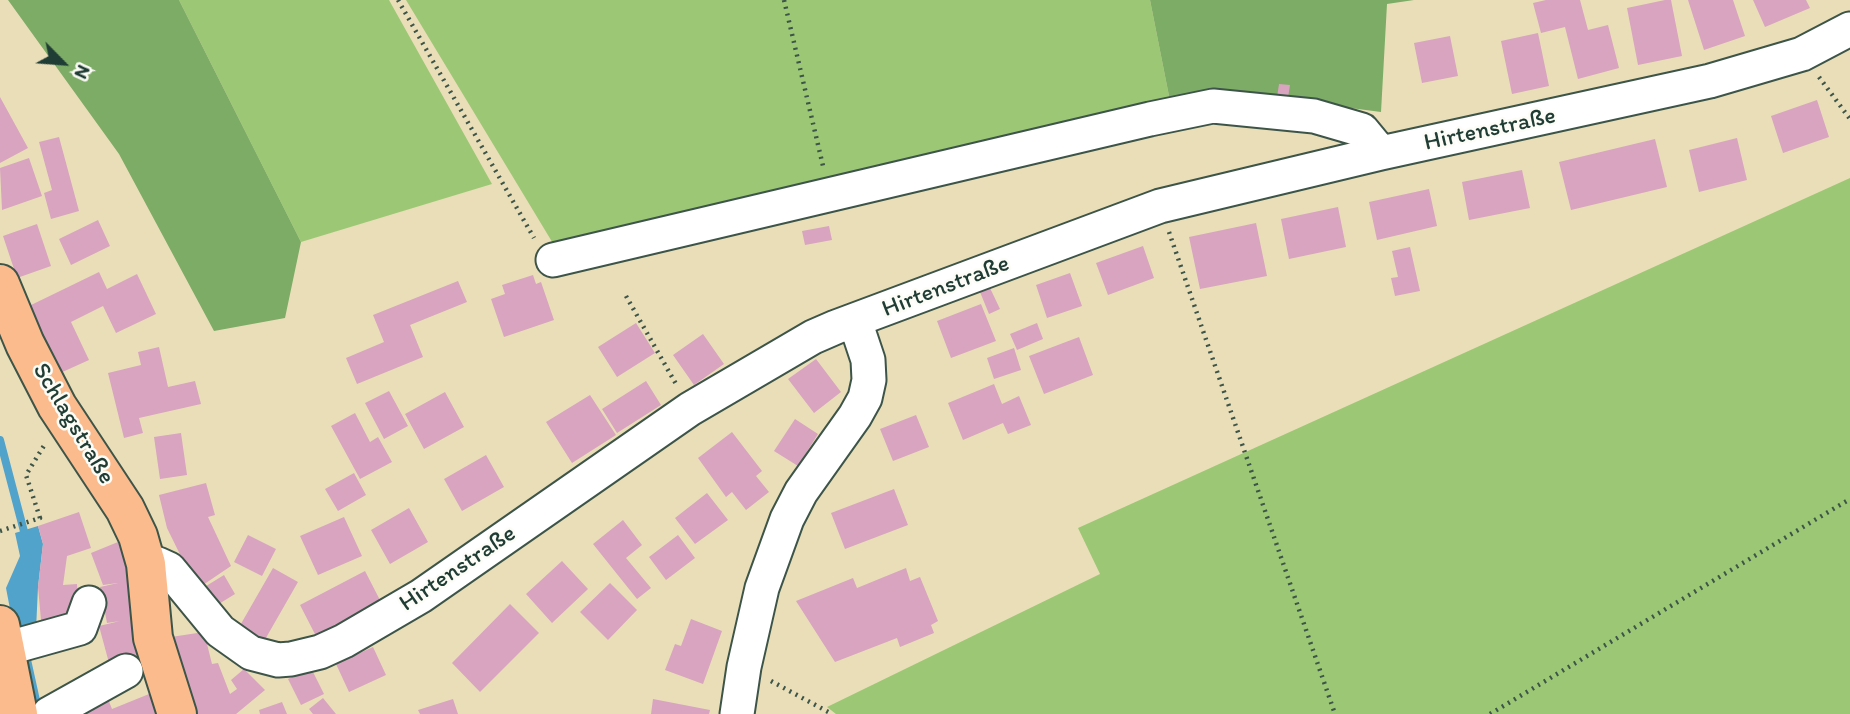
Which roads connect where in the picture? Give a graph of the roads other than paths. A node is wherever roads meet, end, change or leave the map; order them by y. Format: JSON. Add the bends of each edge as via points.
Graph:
{"nodes":[{"id":1,"x":1850,"y":29,"type":"edge"},
{"id":2,"x":1381,"y":153,"type":"junction"},
{"id":3,"x":553,"y":260,"type":"road end"},
{"id":4,"x":0,"y":284,"type":"edge"},
{"id":5,"x":855,"y":321,"type":"junction"},
{"id":6,"x":146,"y":564,"type":"junction"},
{"id":7,"x":89,"y":603,"type":"dead end"},
{"id":8,"x":2,"y":637,"type":"edge"},
{"id":9,"x":126,"y":671,"type":"dead end"},
{"id":10,"x":18,"y":714,"type":"edge"},
{"id":11,"x":50,"y":714,"type":"edge"},
{"id":12,"x":177,"y":714,"type":"edge"},
{"id":13,"x":737,"y":714,"type":"edge"}],
"edges":[{"from":1,"to":2,"type":"street","name":"Hirtenstraße","via":[[1802,54],[1685,87]]},
{"from":2,"to":3,"type":"street","via":[[1362,130],[1314,116],[1213,106]]},
{"from":2,"to":5,"type":"street","name":"Hirtenstraße","via":[[1160,206]]},
{"from":4,"to":6,"type":"main road","name":"Schlagstraße","via":[[68,423],[129,517]]},
{"from":5,"to":6,"type":"street","name":"Hirtenstraße","via":[[813,337],[690,409],[421,596],[320,652],[278,660],[251,653],[220,631],[169,569]]},
{"from":5,"to":13,"type":"street","via":[[868,360],[865,398],[800,492],[787,519],[762,588]]},
{"from":6,"to":12,"type":"main road","name":"Schlagstraße","via":[[153,638]]},
{"from":7,"to":8,"type":"street","via":[[80,628]]},
{"from":8,"to":10,"type":"main road"},
{"from":9,"to":11,"type":"street"}]}
